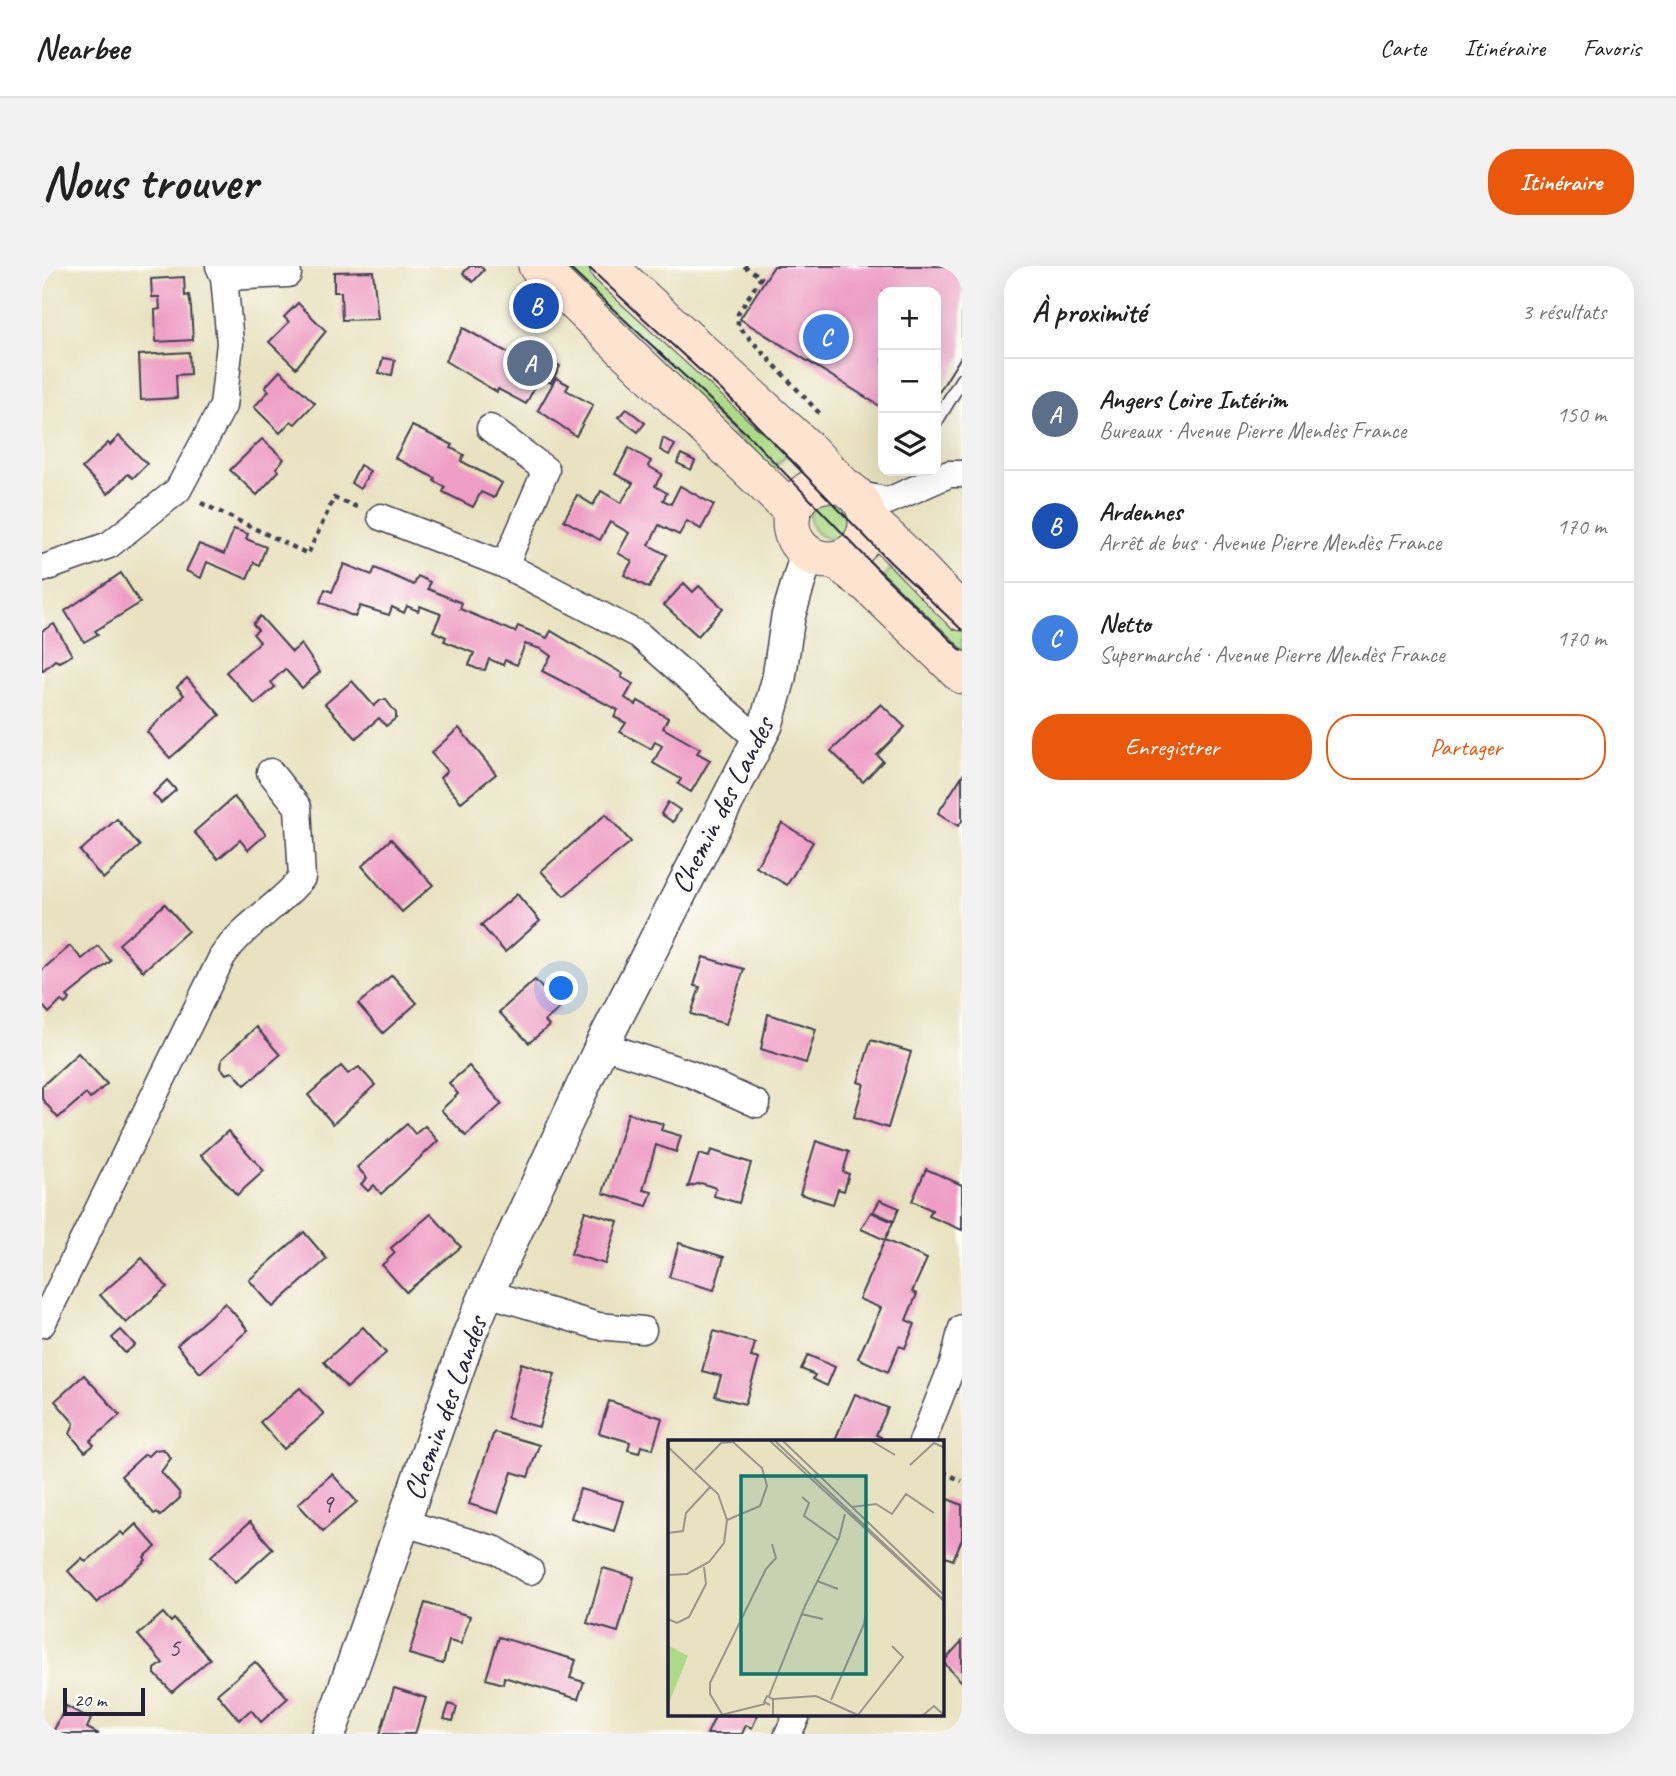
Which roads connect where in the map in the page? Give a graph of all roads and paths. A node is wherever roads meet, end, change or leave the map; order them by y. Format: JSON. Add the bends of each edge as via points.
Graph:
{"nodes":[{"id":1,"x":537,"y":266,"type":"edge"},
{"id":2,"x":608,"y":266,"type":"edge"},
{"id":3,"x":744,"y":266,"type":"edge"},
{"id":4,"x":221,"y":271,"type":"edge"},
{"id":5,"x":288,"y":274,"type":"dead end"},
{"id":6,"x":962,"y":379,"type":"edge"},
{"id":7,"x":941,"y":414,"type":"edge"},
{"id":8,"x":824,"y":423,"type":"dead end"},
{"id":9,"x":490,"y":428,"type":"dead end"},
{"id":10,"x":962,"y":474,"type":"edge"},
{"id":11,"x":856,"y":500,"type":"junction"},
{"id":12,"x":198,"y":501,"type":"dead end"},
{"id":13,"x":792,"y":511,"type":"junction"},
{"id":14,"x":381,"y":517,"type":"joint"},
{"id":15,"x":821,"y":557,"type":"junction"},
{"id":16,"x":505,"y":565,"type":"junction"},
{"id":17,"x":42,"y":569,"type":"edge"},
{"id":18,"x":962,"y":612,"type":"edge"},
{"id":19,"x":962,"y":674,"type":"edge"},
{"id":20,"x":759,"y":740,"type":"junction"},
{"id":21,"x":270,"y":772,"type":"dead end"},
{"id":22,"x":602,"y":1045,"type":"junction"},
{"id":23,"x":757,"y":1104,"type":"dead end"},
{"id":24,"x":487,"y":1293,"type":"junction"},
{"id":25,"x":42,"y":1324,"type":"edge"},
{"id":26,"x":962,"y":1328,"type":"edge"},
{"id":27,"x":643,"y":1330,"type":"dead end"},
{"id":28,"x":923,"y":1440,"type":"edge"},
{"id":29,"x":944,"y":1472,"type":"edge"},
{"id":30,"x":962,"y":1481,"type":"edge"},
{"id":31,"x":404,"y":1523,"type":"junction"},
{"id":32,"x":530,"y":1571,"type":"dead end"},
{"id":33,"x":797,"y":1716,"type":"edge"},
{"id":34,"x":329,"y":1734,"type":"edge"},
{"id":35,"x":788,"y":1734,"type":"edge"}],
"edges":[{"from":1,"to":13,"type":"main road"},
{"from":2,"to":11,"type":"main road","via":[[805,446]]},
{"from":3,"to":8,"type":"path","via":[[761,277],[738,314],[738,326],[796,385]]},
{"from":4,"to":5,"type":"street"},
{"from":4,"to":17,"type":"street","via":[[230,343],[223,406],[178,490],[109,545]]},
{"from":6,"to":7,"type":"lane"},
{"from":9,"to":16,"type":"street","via":[[546,470]]},
{"from":10,"to":11,"type":"street","via":[[949,474],[888,501]]},
{"from":11,"to":13,"type":"main road","via":[[825,484],[809,489]]},
{"from":11,"to":15,"type":"main road","via":[[865,537],[857,548]]},
{"from":11,"to":18,"type":"main road"},
{"from":12,"to":14,"type":"path","via":[[308,554],[334,498]]},
{"from":13,"to":15,"type":"main road","via":[[793,534]]},
{"from":14,"to":16,"type":"street"},
{"from":15,"to":19,"type":"main road","via":[[867,584]]},
{"from":15,"to":20,"type":"street","name":"Chemin des Landes","via":[[788,617],[779,678]]},
{"from":16,"to":20,"type":"street","via":[[639,635]]},
{"from":20,"to":22,"type":"street","name":"Chemin des Landes"},
{"from":21,"to":25,"type":"street","via":[[298,807],[302,878],[285,899],[246,926],[222,957]]},
{"from":22,"to":23,"type":"street","via":[[691,1073]]},
{"from":22,"to":24,"type":"street","name":"Chemin des Landes"},
{"from":24,"to":27,"type":"street","name":"Chemin des Landes","via":[[598,1326]]},
{"from":24,"to":31,"type":"street","name":"Chemin des Landes"},
{"from":26,"to":28,"type":"street"},
{"from":29,"to":30,"type":"path"},
{"from":31,"to":32,"type":"street","name":"Chemin des Landes","via":[[496,1550]]},
{"from":31,"to":34,"type":"street","name":"Chemin des Landes"},
{"from":33,"to":35,"type":"street"}]}
